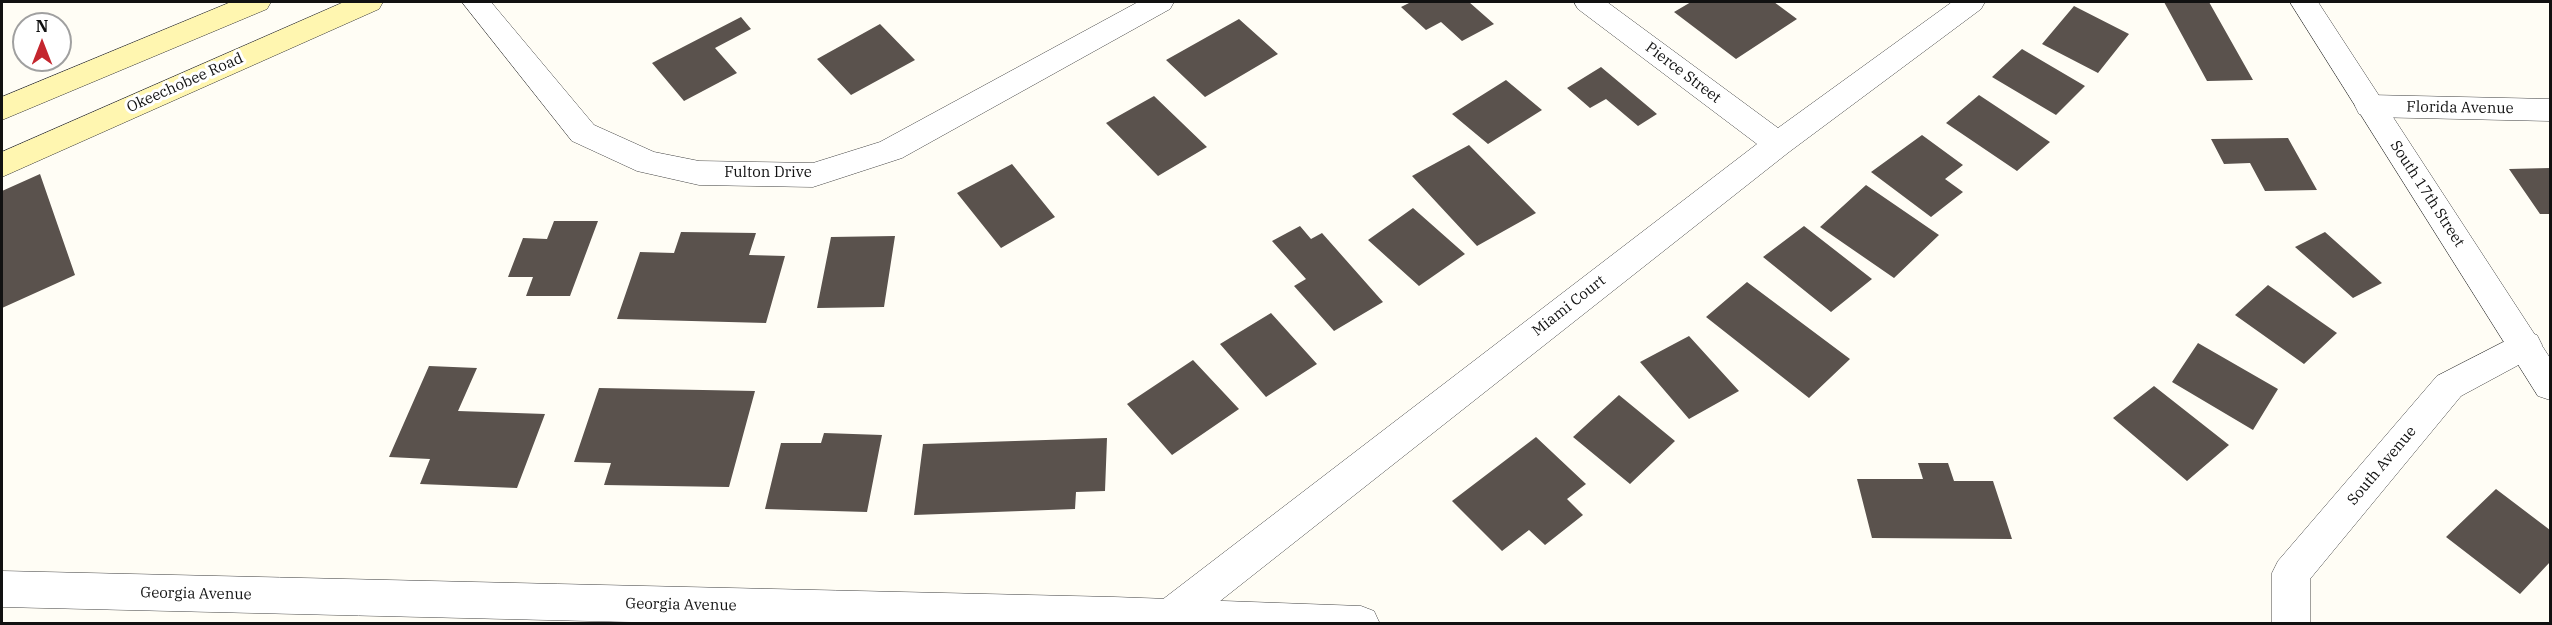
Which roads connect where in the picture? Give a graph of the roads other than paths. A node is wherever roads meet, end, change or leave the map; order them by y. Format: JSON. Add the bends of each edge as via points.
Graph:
{"nodes":[{"id":1,"x":257,"y":2,"type":"edge"},
{"id":2,"x":369,"y":2,"type":"edge"},
{"id":3,"x":476,"y":2,"type":"edge"},
{"id":4,"x":1160,"y":2,"type":"edge"},
{"id":5,"x":1588,"y":2,"type":"edge"},
{"id":6,"x":1971,"y":2,"type":"edge"},
{"id":7,"x":2304,"y":2,"type":"edge"},
{"id":8,"x":2370,"y":106,"type":"junction"},
{"id":9,"x":2,"y":109,"type":"edge"},
{"id":10,"x":2550,"y":110,"type":"edge"},
{"id":11,"x":1778,"y":144,"type":"junction"},
{"id":12,"x":2,"y":165,"type":"edge"},
{"id":13,"x":2525,"y":345,"type":"junction"},
{"id":14,"x":2550,"y":386,"type":"edge"},
{"id":15,"x":2,"y":589,"type":"edge"},
{"id":16,"x":1171,"y":616,"type":"junction"},
{"id":17,"x":1361,"y":624,"type":"edge"},
{"id":18,"x":2291,"y":624,"type":"edge"}],
"edges":[{"from":1,"to":9,"type":"main road"},
{"from":2,"to":12,"type":"main road","name":"Okeechobee Road"},
{"from":3,"to":4,"type":"street","name":"Fulton Drive","via":[[583,133],[648,163],[699,173],[813,175],[891,150]]},
{"from":5,"to":11,"type":"street","name":"Pierce Street"},
{"from":6,"to":11,"type":"street","name":"Miami Court"},
{"from":7,"to":8,"type":"street","name":"South 17th Street"},
{"from":8,"to":10,"type":"street","name":"Florida Avenue"},
{"from":8,"to":13,"type":"street","name":"South 17th Street"},
{"from":11,"to":16,"type":"street","name":"Miami Court"},
{"from":13,"to":14,"type":"street","name":"South 17th Street"},
{"from":13,"to":18,"type":"street","name":"South Avenue","via":[[2449,386],[2291,573]]},
{"from":15,"to":16,"type":"street","name":"Georgia Avenue"},
{"from":16,"to":17,"type":"street","name":"Georgia Avenue"}]}
